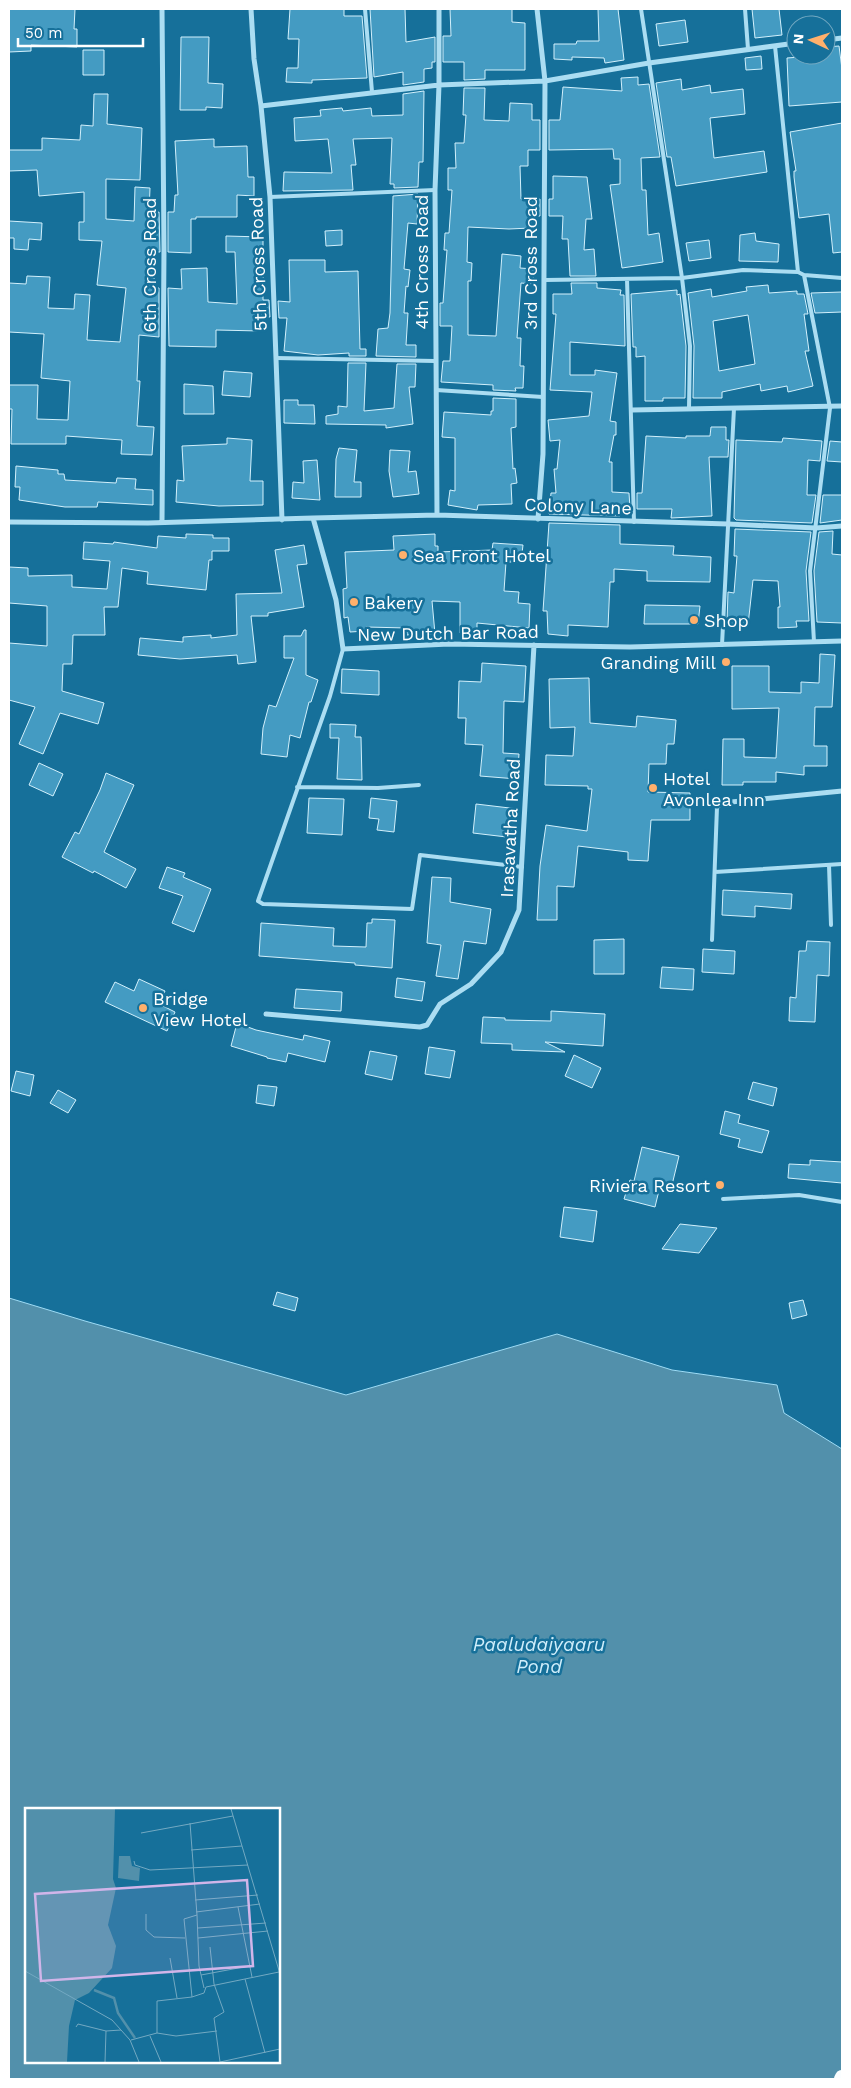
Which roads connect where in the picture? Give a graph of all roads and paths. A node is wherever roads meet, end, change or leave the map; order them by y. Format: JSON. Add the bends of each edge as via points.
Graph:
{"nodes":[{"id":1,"x":162,"y":9,"type":"edge"},
{"id":2,"x":251,"y":9,"type":"edge"},
{"id":3,"x":365,"y":9,"type":"edge"},
{"id":4,"x":439,"y":9,"type":"edge"},
{"id":5,"x":537,"y":9,"type":"edge"},
{"id":6,"x":641,"y":9,"type":"edge"},
{"id":7,"x":745,"y":9,"type":"edge"},
{"id":8,"x":786,"y":44,"type":"edge"},
{"id":9,"x":775,"y":46,"type":"junction"},
{"id":10,"x":748,"y":49,"type":"junction"},
{"id":11,"x":650,"y":63,"type":"junction"},
{"id":12,"x":545,"y":81,"type":"junction"},
{"id":13,"x":439,"y":85,"type":"junction"},
{"id":14,"x":372,"y":92,"type":"junction"},
{"id":15,"x":261,"y":106,"type":"junction"},
{"id":16,"x":435,"y":190,"type":"junction"},
{"id":17,"x":270,"y":198,"type":"junction"},
{"id":18,"x":798,"y":272,"type":"junction"},
{"id":19,"x":804,"y":275,"type":"junction"},
{"id":20,"x":682,"y":278,"type":"junction"},
{"id":21,"x":842,"y":278,"type":"edge"},
{"id":22,"x":626,"y":279,"type":"junction"},
{"id":23,"x":544,"y":280,"type":"junction"},
{"id":24,"x":276,"y":358,"type":"junction"},
{"id":25,"x":435,"y":362,"type":"junction"},
{"id":26,"x":436,"y":390,"type":"junction"},
{"id":27,"x":543,"y":397,"type":"junction"},
{"id":28,"x":842,"y":406,"type":"edge"},
{"id":29,"x":689,"y":408,"type":"junction"},
{"id":30,"x":734,"y":408,"type":"junction"},
{"id":31,"x":830,"y":408,"type":"junction"},
{"id":32,"x":632,"y":410,"type":"junction"},
{"id":33,"x":437,"y":515,"type":"junction"},
{"id":34,"x":313,"y":518,"type":"junction"},
{"id":35,"x":538,"y":519,"type":"junction"},
{"id":36,"x":282,"y":520,"type":"junction"},
{"id":37,"x":9,"y":522,"type":"edge"},
{"id":38,"x":162,"y":522,"type":"junction"},
{"id":39,"x":634,"y":522,"type":"junction"},
{"id":40,"x":728,"y":524,"type":"junction"},
{"id":41,"x":842,"y":526,"type":"edge"},
{"id":42,"x":816,"y":528,"type":"junction"},
{"id":43,"x":842,"y":641,"type":"edge"},
{"id":44,"x":814,"y":642,"type":"junction"},
{"id":45,"x":722,"y":645,"type":"junction"},
{"id":46,"x":534,"y":646,"type":"junction"},
{"id":47,"x":344,"y":648,"type":"junction"},
{"id":48,"x":419,"y":785,"type":"dead end"},
{"id":49,"x":297,"y":788,"type":"junction"},
{"id":50,"x":842,"y":791,"type":"edge"},
{"id":51,"x":717,"y":807,"type":"joint"},
{"id":52,"x":842,"y":864,"type":"edge"},
{"id":53,"x":829,"y":865,"type":"junction"},
{"id":54,"x":522,"y":867,"type":"junction"},
{"id":55,"x":714,"y":872,"type":"junction"},
{"id":56,"x":831,"y":925,"type":"dead end"},
{"id":57,"x":712,"y":940,"type":"dead end"},
{"id":58,"x":266,"y":1014,"type":"dead end"},
{"id":59,"x":722,"y":1199,"type":"dead end"},
{"id":60,"x":842,"y":1202,"type":"edge"}],
"edges":[{"from":1,"to":38,"type":"street","name":"6th Cross Road"},
{"from":2,"to":15,"type":"street","name":"5th Cross Road"},
{"from":3,"to":14,"type":"lane"},
{"from":4,"to":13,"type":"street","name":"4th Cross Road"},
{"from":5,"to":12,"type":"street","name":"3rd Cross Road"},
{"from":6,"to":11,"type":"lane"},
{"from":7,"to":10,"type":"lane"},
{"from":8,"to":9,"type":"street"},
{"from":9,"to":10,"type":"street"},
{"from":9,"to":18,"type":"lane"},
{"from":10,"to":11,"type":"street"},
{"from":11,"to":12,"type":"street"},
{"from":11,"to":20,"type":"lane"},
{"from":12,"to":13,"type":"street"},
{"from":12,"to":23,"type":"street","name":"3rd Cross Road"},
{"from":13,"to":14,"type":"street"},
{"from":13,"to":16,"type":"street","name":"4th Cross Road"},
{"from":14,"to":15,"type":"street"},
{"from":15,"to":17,"type":"street","name":"5th Cross Road"},
{"from":16,"to":17,"type":"lane"},
{"from":16,"to":25,"type":"street","name":"4th Cross Road"},
{"from":17,"to":24,"type":"street","name":"5th Cross Road"},
{"from":18,"to":19,"type":"lane"},
{"from":18,"to":20,"type":"lane","via":[[743,270]]},
{"from":19,"to":21,"type":"lane"},
{"from":19,"to":31,"type":"lane"},
{"from":20,"to":22,"type":"lane"},
{"from":20,"to":29,"type":"lane","via":[[690,346]]},
{"from":22,"to":23,"type":"lane"},
{"from":22,"to":32,"type":"lane"},
{"from":23,"to":27,"type":"street","name":"3rd Cross Road"},
{"from":24,"to":25,"type":"lane"},
{"from":24,"to":36,"type":"street","name":"5th Cross Road"},
{"from":25,"to":26,"type":"street","name":"4th Cross Road"},
{"from":26,"to":27,"type":"lane"},
{"from":26,"to":33,"type":"street","name":"4th Cross Road"},
{"from":27,"to":35,"type":"street","name":"3rd Cross Road"},
{"from":28,"to":31,"type":"street"},
{"from":29,"to":30,"type":"street"},
{"from":29,"to":32,"type":"street"},
{"from":30,"to":31,"type":"street"},
{"from":30,"to":40,"type":"lane"},
{"from":31,"to":42,"type":"lane"},
{"from":32,"to":39,"type":"lane"},
{"from":33,"to":34,"type":"street","name":"Colony Lane"},
{"from":33,"to":35,"type":"street","name":"Colony Lane"},
{"from":34,"to":36,"type":"street"},
{"from":34,"to":47,"type":"street","name":"New Dutch Bar Road","via":[[336,600]]},
{"from":35,"to":39,"type":"street","name":"Colony Lane"},
{"from":36,"to":38,"type":"street"},
{"from":37,"to":38,"type":"street"},
{"from":39,"to":40,"type":"street","name":"Colony Lane"},
{"from":40,"to":42,"type":"street","name":"Colony Lane"},
{"from":40,"to":45,"type":"lane"},
{"from":41,"to":42,"type":"street","name":"Colony Lane"},
{"from":42,"to":44,"type":"lane","via":[[810,572]]},
{"from":43,"to":44,"type":"street","name":"New Dutch Bar Road"},
{"from":44,"to":45,"type":"street","name":"New Dutch Bar Road"},
{"from":45,"to":46,"type":"street","name":"New Dutch Bar Road","via":[[630,648]]},
{"from":46,"to":47,"type":"street","name":"New Dutch Bar Road","via":[[449,644]]},
{"from":46,"to":54,"type":"street","name":"Irasavatha Road"},
{"from":47,"to":49,"type":"lane"},
{"from":48,"to":49,"type":"lane"},
{"from":49,"to":54,"type":"lane","via":[[258,901],[263,904],[412,910],[420,855]]},
{"from":50,"to":51,"type":"street","via":[[720,803]]},
{"from":51,"to":55,"type":"lane"},
{"from":52,"to":53,"type":"lane"},
{"from":53,"to":55,"type":"lane"},
{"from":53,"to":56,"type":"lane"},
{"from":54,"to":58,"type":"street","name":"Irasavatha Road","via":[[519,910],[501,952],[471,984],[440,1004],[427,1026]]},
{"from":55,"to":57,"type":"lane"},
{"from":59,"to":60,"type":"lane","via":[[799,1195]]}]}
